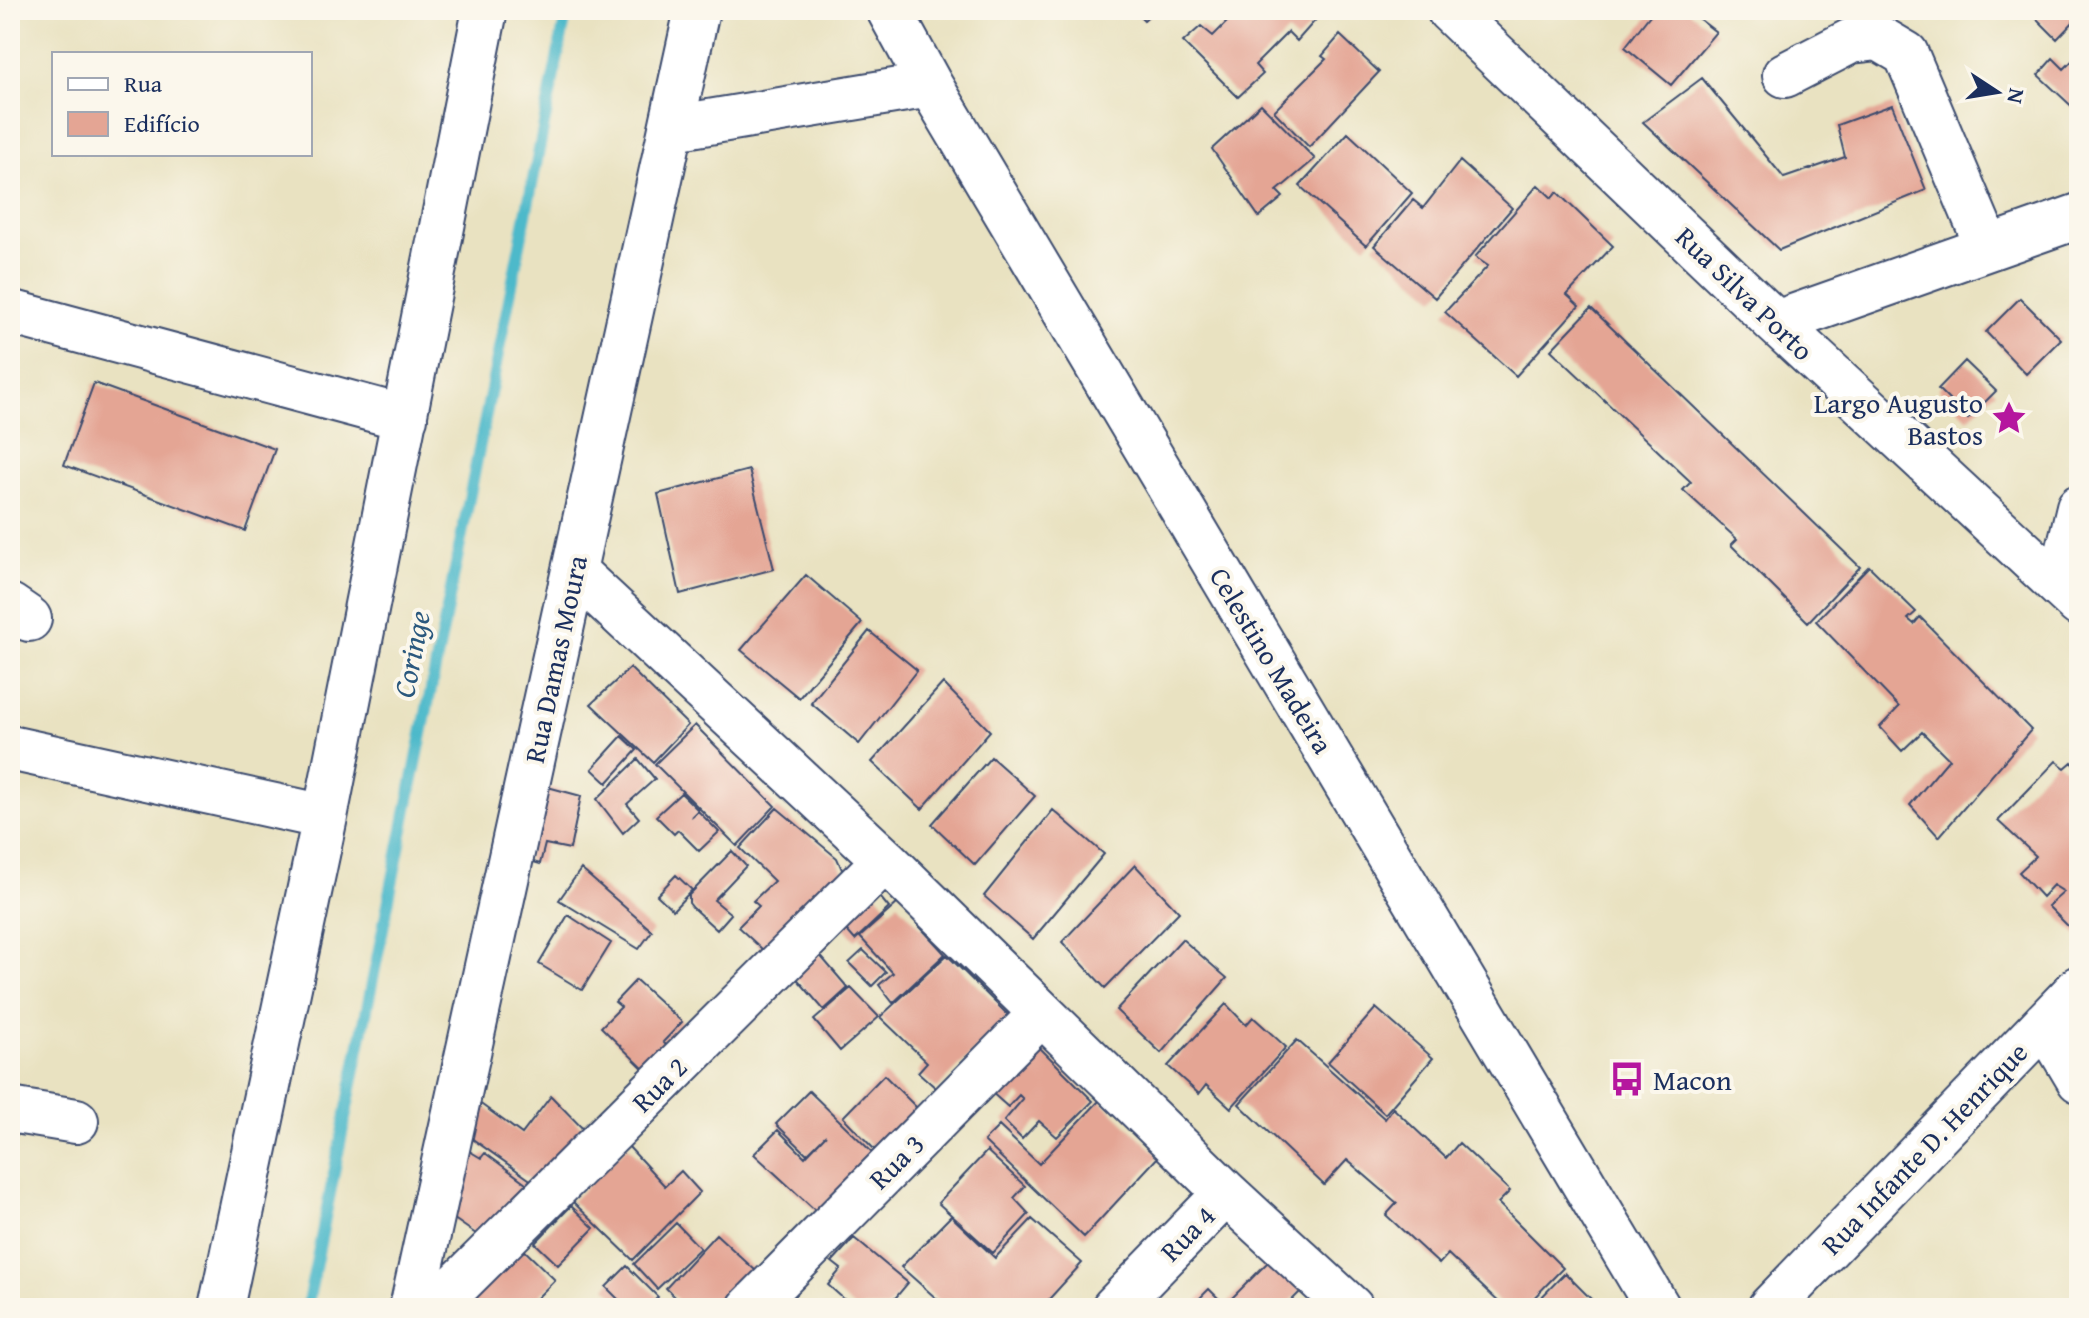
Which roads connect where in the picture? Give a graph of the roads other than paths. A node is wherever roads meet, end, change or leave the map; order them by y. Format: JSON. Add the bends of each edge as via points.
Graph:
{"nodes":[{"id":1,"x":485,"y":10,"type":"edge"},
{"id":2,"x":697,"y":10,"type":"edge"},
{"id":3,"x":889,"y":10,"type":"edge"},
{"id":4,"x":1449,"y":10,"type":"edge"},
{"id":5,"x":1785,"y":75,"type":"dead end"},
{"id":6,"x":930,"y":85,"type":"junction"},
{"id":7,"x":673,"y":128,"type":"junction"},
{"id":8,"x":2079,"y":216,"type":"edge"},
{"id":9,"x":1988,"y":248,"type":"junction"},
{"id":10,"x":1776,"y":323,"type":"junction"},
{"id":11,"x":17,"y":324,"type":"edge"},
{"id":12,"x":405,"y":418,"type":"junction"},
{"id":13,"x":2079,"y":507,"type":"edge"},
{"id":14,"x":574,"y":571,"type":"junction"},
{"id":15,"x":2069,"y":595,"type":"edge"},
{"id":16,"x":10,"y":748,"type":"edge"},
{"id":17,"x":325,"y":817,"type":"junction"},
{"id":18,"x":885,"y":860,"type":"junction"},
{"id":19,"x":2079,"y":988,"type":"edge"},
{"id":20,"x":1041,"y":1014,"type":"junction"},
{"id":21,"x":2045,"y":1023,"type":"junction"},
{"id":22,"x":2079,"y":1080,"type":"edge"},
{"id":23,"x":10,"y":1110,"type":"edge"},
{"id":24,"x":76,"y":1121,"type":"dead end"},
{"id":25,"x":1226,"y":1193,"type":"junction"},
{"id":26,"x":221,"y":1308,"type":"edge"},
{"id":27,"x":419,"y":1308,"type":"edge"},
{"id":28,"x":750,"y":1308,"type":"edge"},
{"id":29,"x":1114,"y":1308,"type":"edge"},
{"id":30,"x":1351,"y":1308,"type":"edge"},
{"id":31,"x":1658,"y":1308,"type":"edge"},
{"id":32,"x":1770,"y":1308,"type":"edge"}],
"edges":[{"from":1,"to":12,"type":"street"},
{"from":2,"to":7,"type":"street","name":"Rua Damas Moura"},
{"from":3,"to":6,"type":"street","name":"Celestino Madeira"},
{"from":4,"to":10,"type":"street","name":"Rua Silva Porto"},
{"from":5,"to":9,"type":"street","via":[[1851,41],[1879,38],[1906,54]]},
{"from":6,"to":7,"type":"street"},
{"from":6,"to":31,"type":"street","name":"Celestino Madeira"},
{"from":7,"to":14,"type":"street","name":"Rua Damas Moura"},
{"from":8,"to":9,"type":"street"},
{"from":9,"to":10,"type":"street"},
{"from":10,"to":15,"type":"street","name":"Rua Silva Porto"},
{"from":11,"to":12,"type":"street"},
{"from":12,"to":17,"type":"street"},
{"from":13,"to":15,"type":"street"},
{"from":14,"to":18,"type":"street"},
{"from":14,"to":27,"type":"street","name":"Rua Damas Moura"},
{"from":16,"to":17,"type":"street"},
{"from":17,"to":26,"type":"street"},
{"from":18,"to":20,"type":"street"},
{"from":18,"to":27,"type":"street","name":"Rua 2"},
{"from":19,"to":21,"type":"street","name":"Rua Infante D. Henrique"},
{"from":20,"to":25,"type":"street"},
{"from":20,"to":28,"type":"street","name":"Rua 3"},
{"from":21,"to":22,"type":"street"},
{"from":21,"to":32,"type":"street","name":"Rua Infante D. Henrique"},
{"from":23,"to":24,"type":"street"},
{"from":25,"to":29,"type":"street","name":"Rua 4"},
{"from":25,"to":30,"type":"street"}]}
